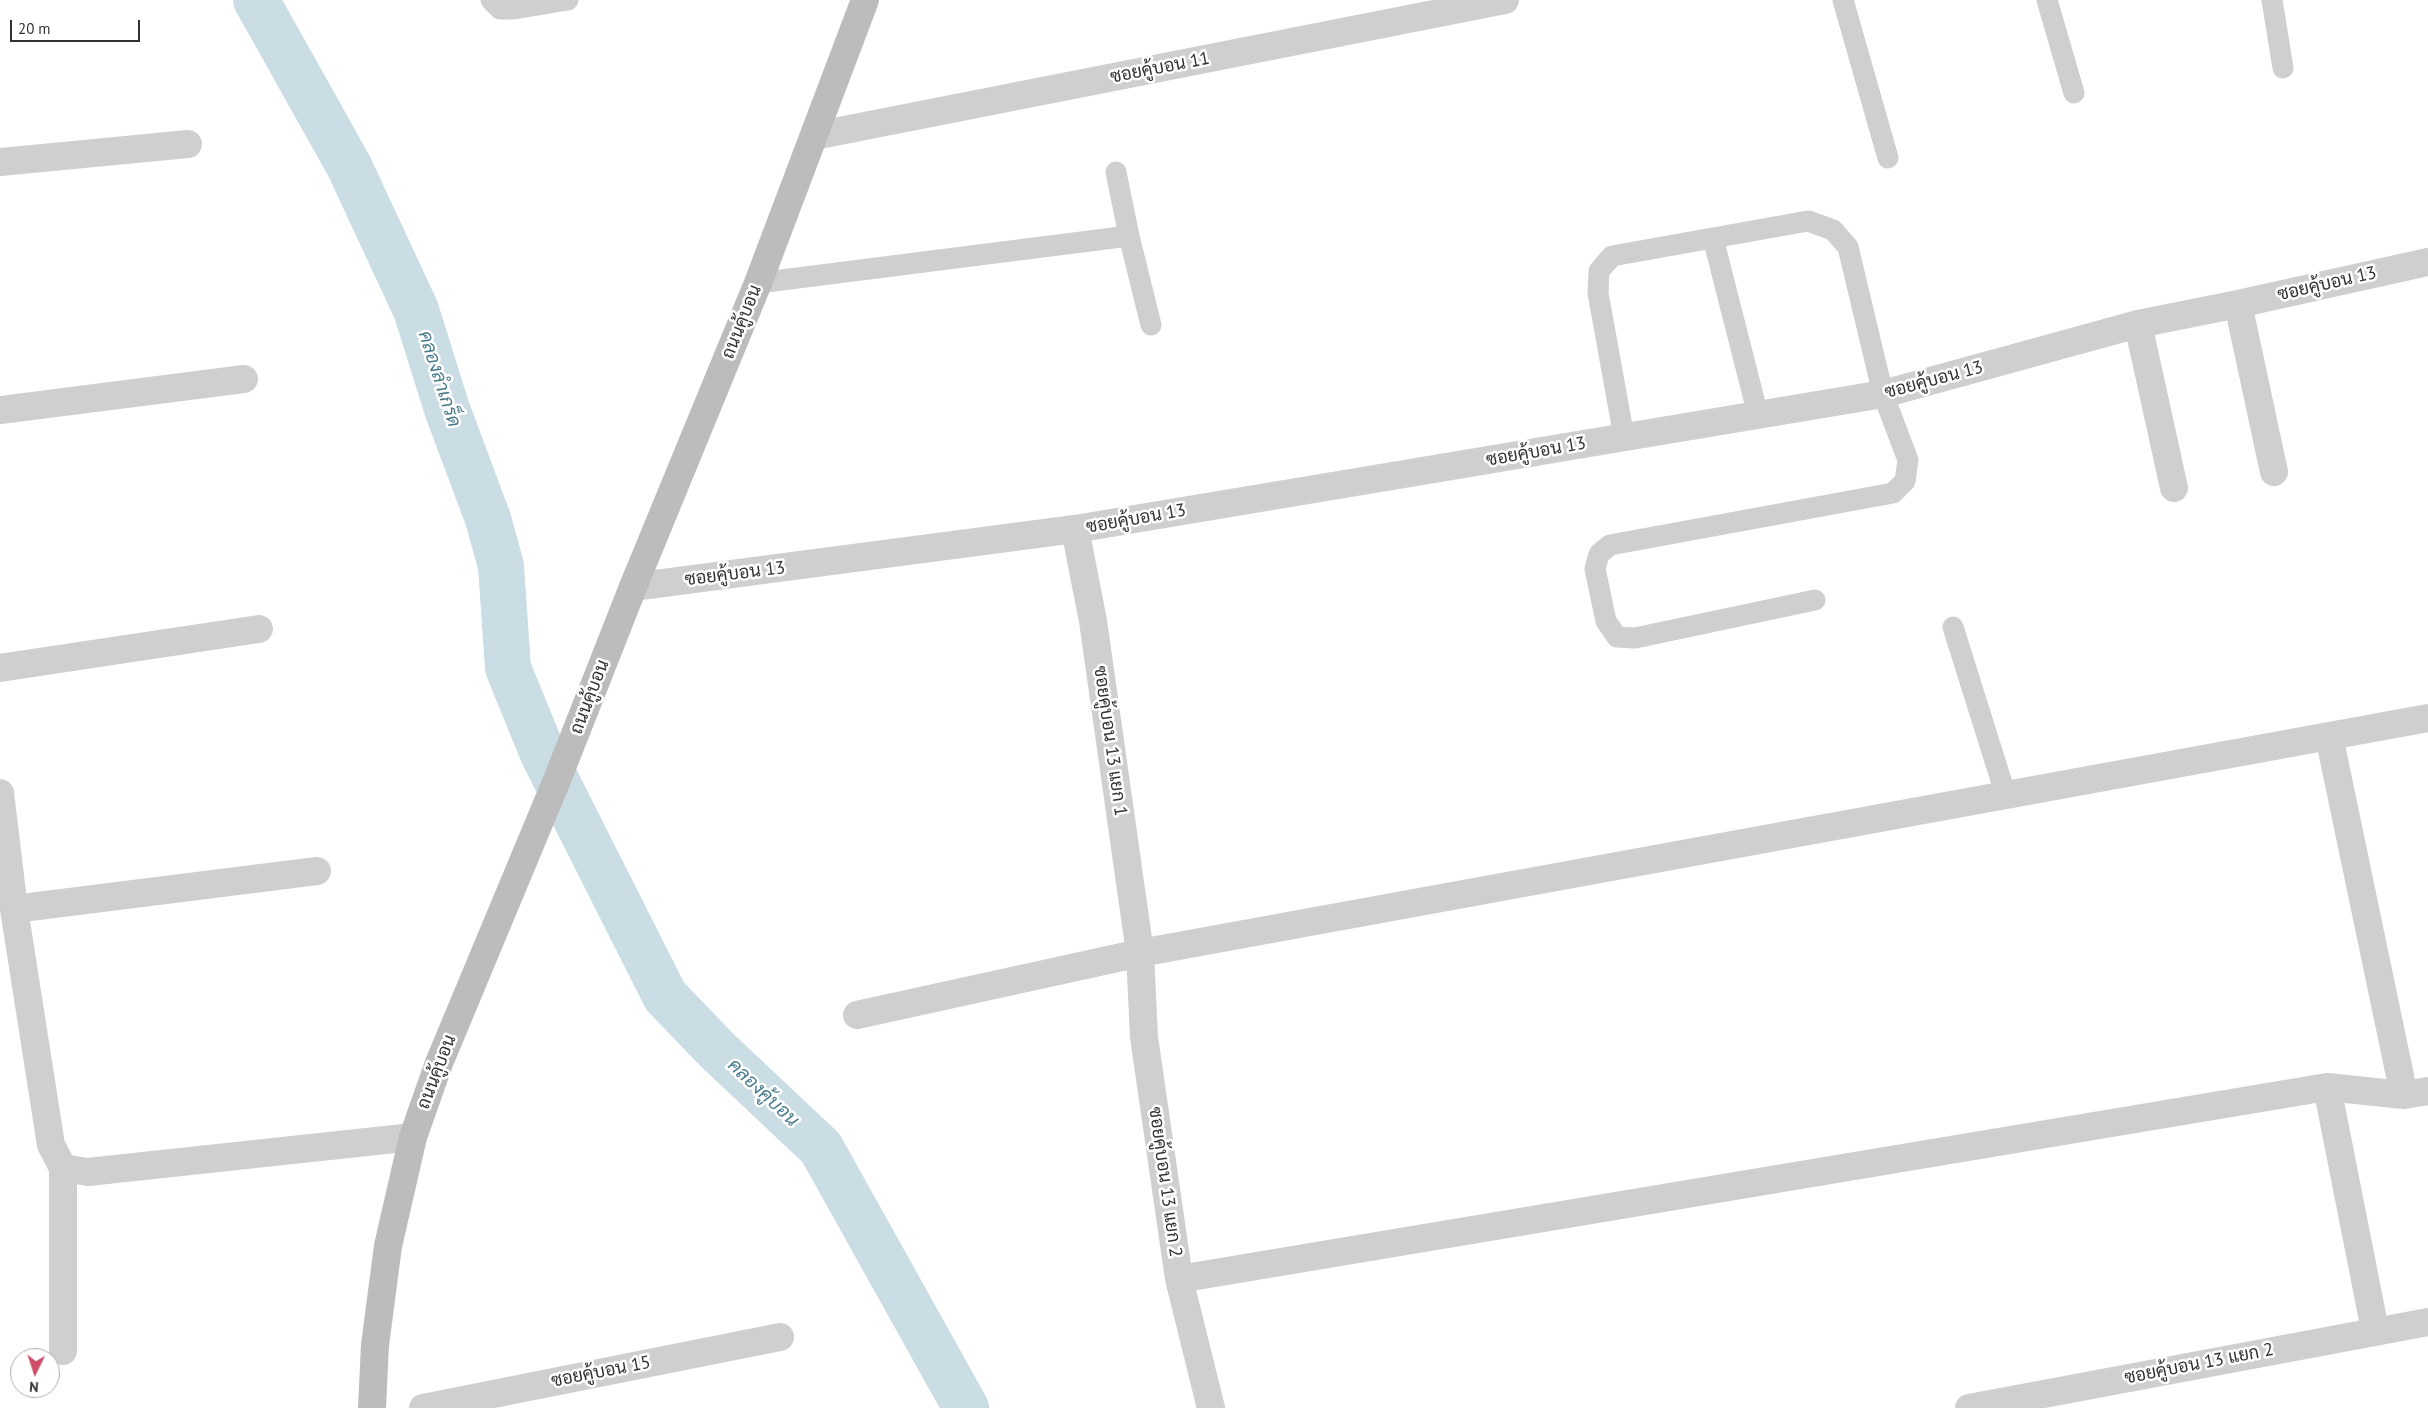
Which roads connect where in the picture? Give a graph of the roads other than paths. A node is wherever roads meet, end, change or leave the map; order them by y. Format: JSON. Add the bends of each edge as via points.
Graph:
{"nodes":[{"id":1,"x":491,"y":0,"type":"edge"},
{"id":2,"x":568,"y":0,"type":"edge"},
{"id":3,"x":865,"y":0,"type":"edge"},
{"id":4,"x":1505,"y":0,"type":"edge"},
{"id":5,"x":1843,"y":0,"type":"edge"},
{"id":6,"x":2047,"y":0,"type":"edge"},
{"id":7,"x":2272,"y":0,"type":"edge"},
{"id":8,"x":2283,"y":68,"type":"dead end"},
{"id":9,"x":2074,"y":92,"type":"dead end"},
{"id":10,"x":814,"y":136,"type":"junction"},
{"id":11,"x":188,"y":144,"type":"dead end"},
{"id":12,"x":1888,"y":158,"type":"dead end"},
{"id":13,"x":0,"y":162,"type":"edge"},
{"id":14,"x":1116,"y":172,"type":"dead end"},
{"id":15,"x":1128,"y":236,"type":"junction"},
{"id":16,"x":1712,"y":238,"type":"junction"},
{"id":17,"x":2428,"y":262,"type":"edge"},
{"id":18,"x":758,"y":284,"type":"junction"},
{"id":19,"x":2238,"y":304,"type":"junction"},
{"id":20,"x":2138,"y":324,"type":"junction"},
{"id":21,"x":1150,"y":325,"type":"dead end"},
{"id":22,"x":244,"y":379,"type":"dead end"},
{"id":23,"x":1883,"y":394,"type":"junction"},
{"id":24,"x":0,"y":410,"type":"edge"},
{"id":25,"x":1758,"y":415,"type":"junction"},
{"id":26,"x":1624,"y":437,"type":"junction"},
{"id":27,"x":2274,"y":472,"type":"dead end"},
{"id":28,"x":2174,"y":488,"type":"dead end"},
{"id":29,"x":1076,"y":529,"type":"junction"},
{"id":30,"x":633,"y":587,"type":"junction"},
{"id":31,"x":1815,"y":600,"type":"dead end"},
{"id":32,"x":1953,"y":627,"type":"dead end"},
{"id":33,"x":259,"y":629,"type":"dead end"},
{"id":34,"x":0,"y":668,"type":"edge"},
{"id":35,"x":2428,"y":718,"type":"edge"},
{"id":36,"x":2329,"y":736,"type":"junction"},
{"id":37,"x":0,"y":793,"type":"edge"},
{"id":38,"x":2006,"y":796,"type":"junction"},
{"id":39,"x":317,"y":871,"type":"dead end"},
{"id":40,"x":14,"y":909,"type":"junction"},
{"id":41,"x":1140,"y":953,"type":"junction"},
{"id":42,"x":857,"y":1015,"type":"dead end"},
{"id":43,"x":2326,"y":1087,"type":"junction"},
{"id":44,"x":2416,"y":1093,"type":"edge"},
{"id":45,"x":414,"y":1137,"type":"junction"},
{"id":46,"x":63,"y":1168,"type":"junction"},
{"id":47,"x":1179,"y":1278,"type":"junction"},
{"id":48,"x":2428,"y":1322,"type":"edge"},
{"id":49,"x":2374,"y":1330,"type":"junction"},
{"id":50,"x":780,"y":1337,"type":"dead end"},
{"id":51,"x":63,"y":1351,"type":"dead end"},
{"id":52,"x":372,"y":1408,"type":"edge"},
{"id":53,"x":423,"y":1408,"type":"edge"},
{"id":54,"x":1211,"y":1408,"type":"edge"},
{"id":55,"x":1969,"y":1408,"type":"edge"}],
"edges":[{"from":1,"to":2,"type":"lane","via":[[500,9],[514,10]]},
{"from":3,"to":10,"type":"main road","name":"ถนนคู้บอน"},
{"from":4,"to":10,"type":"street","name":"ซอยคู้บอน 11"},
{"from":5,"to":12,"type":"lane"},
{"from":6,"to":9,"type":"lane"},
{"from":7,"to":8,"type":"lane"},
{"from":10,"to":18,"type":"main road","name":"ถนนคู้บอน"},
{"from":11,"to":13,"type":"street"},
{"from":14,"to":15,"type":"lane"},
{"from":15,"to":18,"type":"lane"},
{"from":15,"to":21,"type":"lane"},
{"from":16,"to":23,"type":"lane","via":[[1808,221],[1833,230],[1848,247]]},
{"from":16,"to":25,"type":"lane"},
{"from":16,"to":26,"type":"lane","via":[[1612,256],[1599,271],[1598,293]]},
{"from":17,"to":19,"type":"street","name":"ซอยคู้บอน 13"},
{"from":18,"to":30,"type":"main road","name":"ถนนคู้บอน"},
{"from":19,"to":20,"type":"street","name":"ซอยคู้บอน 13"},
{"from":19,"to":27,"type":"street"},
{"from":20,"to":23,"type":"street","name":"ซอยคู้บอน 13"},
{"from":20,"to":28,"type":"street"},
{"from":22,"to":24,"type":"street"},
{"from":23,"to":25,"type":"street","name":"ซอยคู้บอน 13"},
{"from":23,"to":31,"type":"lane","via":[[1908,460],[1905,481],[1893,493],[1610,545],[1599,554],[1595,569],[1606,621],[1618,637],[1635,638]]},
{"from":25,"to":26,"type":"street","name":"ซอยคู้บอน 13"},
{"from":26,"to":29,"type":"street","name":"ซอยคู้บอน 13"},
{"from":29,"to":30,"type":"street","name":"ซอยคู้บอน 13"},
{"from":29,"to":41,"type":"street","name":"ซอยคู้บอน 13 แยก 1","via":[[1093,621]]},
{"from":30,"to":45,"type":"main road","name":"ถนนคู้บอน","via":[[582,719],[439,1063]]},
{"from":32,"to":38,"type":"lane"},
{"from":33,"to":34,"type":"street"},
{"from":35,"to":36,"type":"street"},
{"from":36,"to":38,"type":"street"},
{"from":36,"to":44,"type":"street"},
{"from":37,"to":40,"type":"street"},
{"from":38,"to":41,"type":"street"},
{"from":39,"to":40,"type":"street"},
{"from":40,"to":46,"type":"street","via":[[51,1145]]},
{"from":41,"to":42,"type":"street"},
{"from":41,"to":47,"type":"street","name":"ซอยคู้บอน 13 แยก 2","via":[[1144,1037]]},
{"from":43,"to":44,"type":"street"},
{"from":43,"to":47,"type":"street"},
{"from":43,"to":49,"type":"street"},
{"from":45,"to":46,"type":"street","via":[[88,1172]]},
{"from":45,"to":52,"type":"main road","name":"ถนนคู้บอน","via":[[388,1246],[375,1345]]},
{"from":46,"to":51,"type":"street"},
{"from":47,"to":54,"type":"street","name":"ซอยคู้บอน 13 แยก 2"},
{"from":48,"to":49,"type":"street","name":"ซอยคู้บอน 13 แยก 2"},
{"from":49,"to":55,"type":"street","name":"ซอยคู้บอน 13 แยก 2"},
{"from":50,"to":53,"type":"street","name":"ซอยคู้บอน 15"}]}
